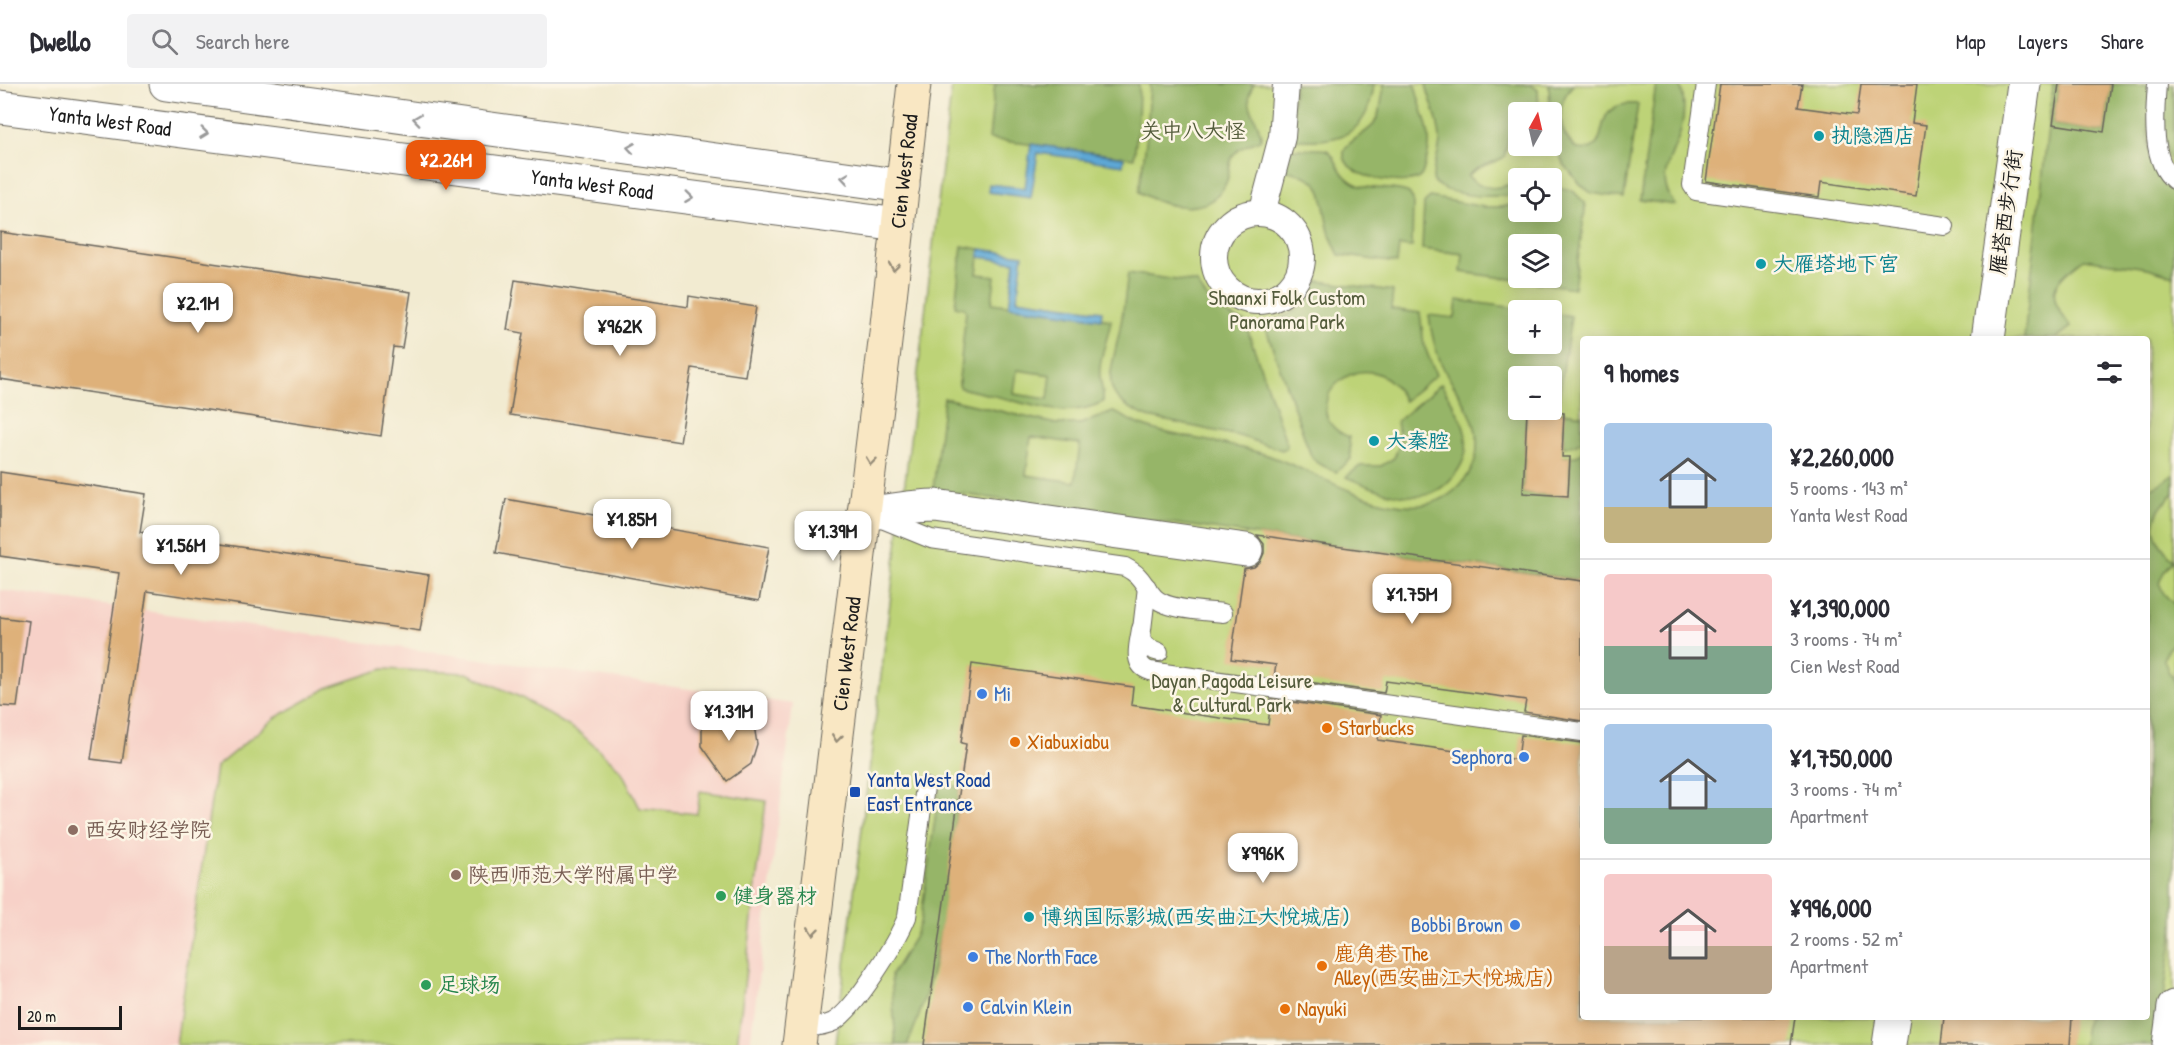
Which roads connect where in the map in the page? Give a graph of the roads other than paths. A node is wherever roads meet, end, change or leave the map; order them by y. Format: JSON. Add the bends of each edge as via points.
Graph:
{"nodes":[{"id":1,"x":166,"y":84,"type":"edge"},
{"id":2,"x":914,"y":84,"type":"edge"},
{"id":3,"x":1286,"y":84,"type":"edge"},
{"id":4,"x":1706,"y":84,"type":"edge"},
{"id":5,"x":2024,"y":84,"type":"edge"},
{"id":6,"x":2157,"y":84,"type":"edge"},
{"id":7,"x":0,"y":106,"type":"edge"},
{"id":8,"x":2174,"y":180,"type":"edge"},
{"id":9,"x":903,"y":186,"type":"junction"},
{"id":10,"x":1262,"y":213,"type":"dead end"},
{"id":11,"x":899,"y":225,"type":"junction"},
{"id":12,"x":1944,"y":226,"type":"dead end"},
{"id":13,"x":1988,"y":336,"type":"edge"},
{"id":14,"x":864,"y":513,"type":"joint"},
{"id":15,"x":1246,"y":550,"type":"dead end"},
{"id":16,"x":1147,"y":586,"type":"junction"},
{"id":17,"x":1223,"y":613,"type":"dead end"},
{"id":18,"x":1141,"y":629,"type":"junction"},
{"id":19,"x":1159,"y":652,"type":"dead end"},
{"id":20,"x":1580,"y":732,"type":"edge"},
{"id":21,"x":925,"y":787,"type":"dead end"},
{"id":22,"x":2174,"y":1006,"type":"edge"},
{"id":23,"x":1893,"y":1020,"type":"edge"},
{"id":24,"x":800,"y":1036,"type":"edge"},
{"id":25,"x":1889,"y":1045,"type":"edge"},
{"id":26,"x":2169,"y":1045,"type":"edge"}],
"edges":[{"from":9,"to":1,"type":"street","name":"Yanta West Road","one_way":true},
{"from":2,"to":9,"type":"main road","name":"Cien West Road"},
{"from":3,"to":10,"type":"street","via":[[1282,137]]},
{"from":4,"to":12,"type":"lane","via":[[1692,185],[1696,191]]},
{"from":5,"to":13,"type":"street","name":"雁塔西步行街"},
{"from":6,"to":8,"type":"lane","via":[[2160,164]]},
{"from":7,"to":11,"type":"street","name":"Yanta West Road","one_way":true},
{"from":9,"to":11,"type":"main road","name":"Cien West Road"},
{"from":11,"to":24,"type":"main road","name":"Cien West Road","one_way":true},
{"from":14,"to":15,"type":"street","via":[[935,506]]},
{"from":14,"to":16,"type":"lane","via":[[931,539],[1125,567],[1138,574]]},
{"from":16,"to":17,"type":"lane","via":[[1155,599],[1168,606]]},
{"from":16,"to":18,"type":"lane"},
{"from":18,"to":19,"type":"lane","via":[[1144,644]]},
{"from":18,"to":20,"type":"lane","via":[[1138,660],[1150,671]]},
{"from":21,"to":24,"type":"lane","via":[[902,930],[845,1012]]},
{"from":22,"to":26,"type":"street"},
{"from":23,"to":25,"type":"street"}]}
